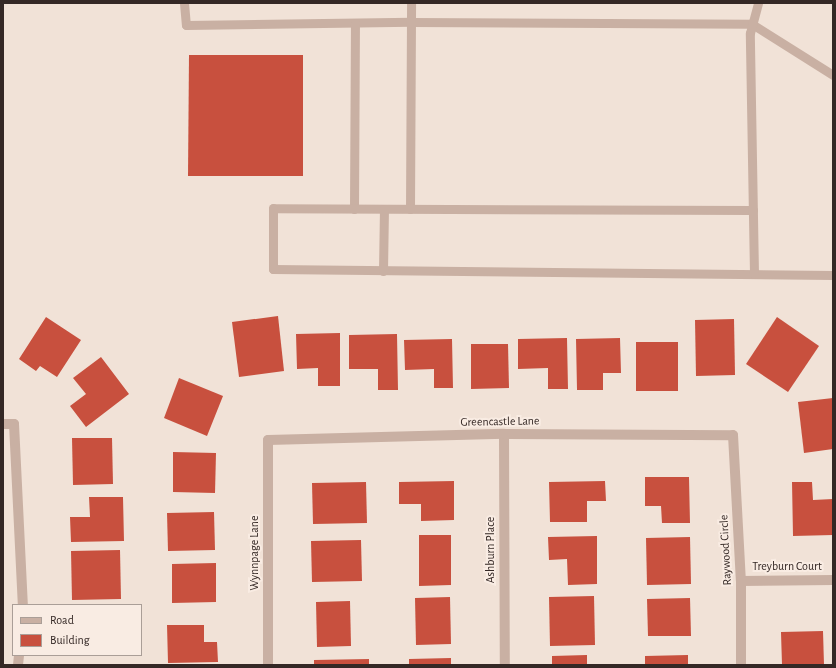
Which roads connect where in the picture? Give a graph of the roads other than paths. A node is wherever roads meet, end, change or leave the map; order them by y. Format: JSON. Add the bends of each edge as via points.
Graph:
{"nodes":[{"id":1,"x":184,"y":3,"type":"edge"},
{"id":2,"x":411,"y":3,"type":"edge"},
{"id":3,"x":758,"y":3,"type":"edge"},
{"id":4,"x":411,"y":22,"type":"junction"},
{"id":5,"x":355,"y":23,"type":"junction"},
{"id":6,"x":752,"y":24,"type":"junction"},
{"id":7,"x":833,"y":75,"type":"edge"},
{"id":8,"x":354,"y":209,"type":"junction"},
{"id":9,"x":384,"y":209,"type":"junction"},
{"id":10,"x":410,"y":209,"type":"junction"},
{"id":11,"x":753,"y":210,"type":"junction"},
{"id":12,"x":383,"y":271,"type":"junction"},
{"id":13,"x":754,"y":274,"type":"junction"},
{"id":14,"x":833,"y":275,"type":"edge"},
{"id":15,"x":3,"y":424,"type":"edge"},
{"id":16,"x":504,"y":434,"type":"junction"},
{"id":17,"x":733,"y":435,"type":"joint"},
{"id":18,"x":268,"y":440,"type":"joint"},
{"id":19,"x":741,"y":580,"type":"junction"},
{"id":20,"x":833,"y":580,"type":"edge"},
{"id":21,"x":23,"y":604,"type":"edge"},
{"id":22,"x":268,"y":665,"type":"edge"},
{"id":23,"x":505,"y":665,"type":"edge"},
{"id":24,"x":741,"y":665,"type":"edge"}],
"edges":[{"from":1,"to":5,"type":"lane","via":[[186,25]]},
{"from":2,"to":4,"type":"lane"},
{"from":3,"to":6,"type":"lane"},
{"from":4,"to":5,"type":"lane"},
{"from":4,"to":6,"type":"lane"},
{"from":4,"to":10,"type":"lane"},
{"from":5,"to":8,"type":"lane"},
{"from":6,"to":7,"type":"lane"},
{"from":6,"to":11,"type":"lane","via":[[750,33]]},
{"from":8,"to":9,"type":"lane"},
{"from":8,"to":12,"type":"lane","via":[[273,208],[273,269]]},
{"from":9,"to":10,"type":"lane"},
{"from":9,"to":12,"type":"lane"},
{"from":10,"to":11,"type":"lane"},
{"from":11,"to":13,"type":"lane"},
{"from":12,"to":13,"type":"lane"},
{"from":13,"to":14,"type":"lane"},
{"from":15,"to":21,"type":"street","via":[[14,424]]},
{"from":16,"to":17,"type":"street","name":"Greencastle Lane"},
{"from":16,"to":18,"type":"street","name":"Greencastle Lane"},
{"from":16,"to":23,"type":"street","name":"Ashburn Place"},
{"from":17,"to":19,"type":"street","name":"Raywood Circle"},
{"from":18,"to":22,"type":"street","name":"Wynnpage Lane"},
{"from":19,"to":20,"type":"street","name":"Treyburn Court"},
{"from":19,"to":24,"type":"street","name":"Raywood Circle"}]}
